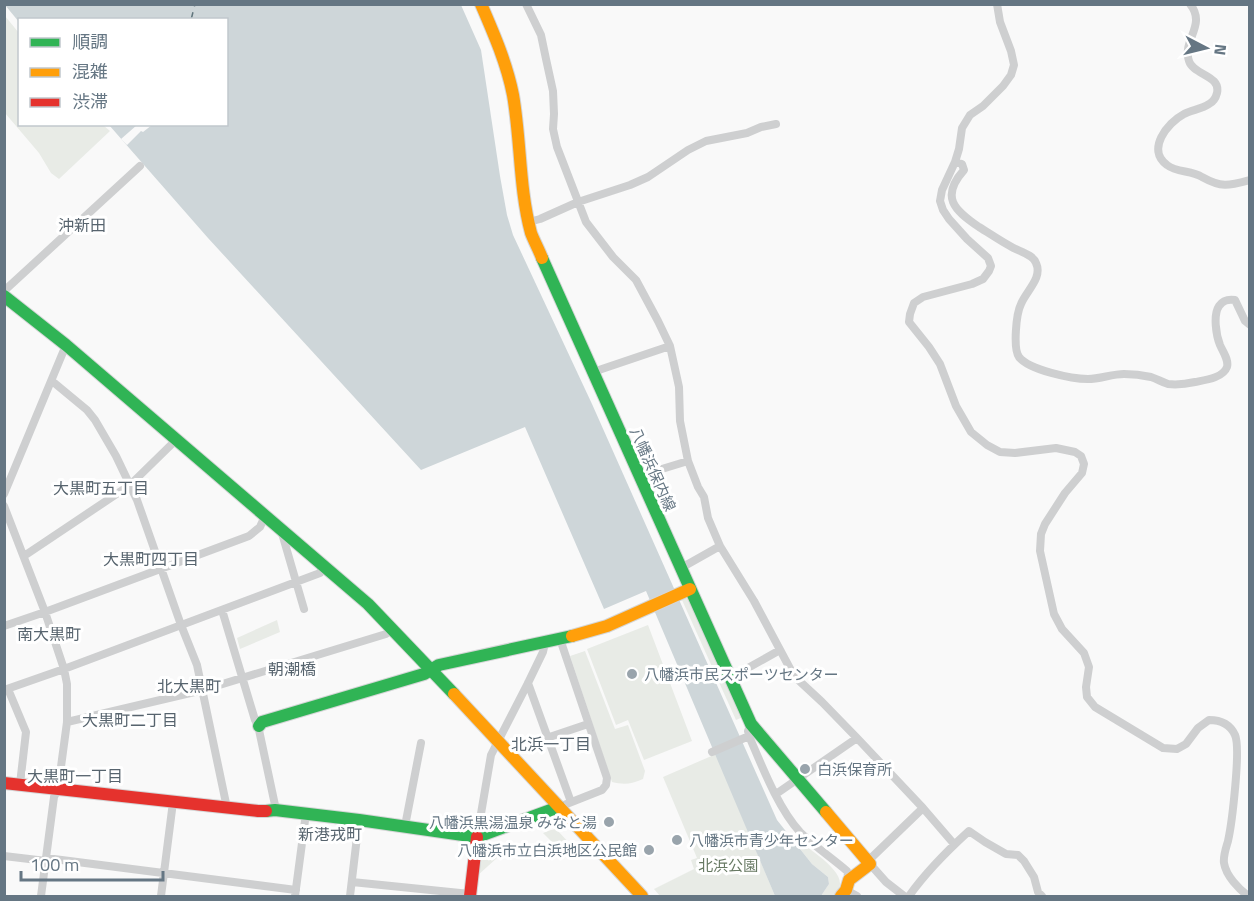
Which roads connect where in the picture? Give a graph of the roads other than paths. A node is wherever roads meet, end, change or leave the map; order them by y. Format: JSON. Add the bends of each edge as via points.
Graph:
{"nodes":[{"id":1,"x":481,"y":4,"type":"edge"},
{"id":2,"x":526,"y":4,"type":"edge"},
{"id":3,"x":997,"y":4,"type":"edge"},
{"id":4,"x":1190,"y":4,"type":"edge"},
{"id":5,"x":776,"y":124,"type":"dead end"},
{"id":6,"x":955,"y":162,"type":"junction"},
{"id":7,"x":140,"y":166,"type":"dead end"},
{"id":8,"x":1250,"y":180,"type":"edge"},
{"id":9,"x":578,"y":202,"type":"junction"},
{"id":10,"x":529,"y":222,"type":"junction"},
{"id":11,"x":4,"y":291,"type":"edge"},
{"id":12,"x":4,"y":296,"type":"edge"},
{"id":13,"x":1250,"y":325,"type":"edge"},
{"id":14,"x":66,"y":345,"type":"junction"},
{"id":15,"x":670,"y":346,"type":"junction"},
{"id":16,"x":593,"y":372,"type":"junction"},
{"id":17,"x":52,"y":381,"type":"junction"},
{"id":18,"x":176,"y":440,"type":"junction"},
{"id":19,"x":688,"y":461,"type":"junction"},
{"id":20,"x":639,"y":476,"type":"junction"},
{"id":21,"x":130,"y":485,"type":"junction"},
{"id":22,"x":4,"y":494,"type":"edge"},
{"id":23,"x":4,"y":506,"type":"edge"},
{"id":24,"x":265,"y":516,"type":"junction"},
{"id":25,"x":281,"y":529,"type":"junction"},
{"id":26,"x":720,"y":546,"type":"junction"},
{"id":27,"x":24,"y":556,"type":"junction"},
{"id":28,"x":323,"y":565,"type":"junction"},
{"id":29,"x":681,"y":568,"type":"junction"},
{"id":30,"x":161,"y":569,"type":"junction"},
{"id":31,"x":296,"y":582,"type":"junction"},
{"id":32,"x":685,"y":592,"type":"junction"},
{"id":33,"x":304,"y":609,"type":"dead end"},
{"id":34,"x":222,"y":610,"type":"junction"},
{"id":35,"x":45,"y":612,"type":"junction"},
{"id":36,"x":4,"y":626,"type":"edge"},
{"id":37,"x":181,"y":626,"type":"junction"},
{"id":38,"x":392,"y":629,"type":"junction"},
{"id":39,"x":560,"y":639,"type":"junction"},
{"id":40,"x":545,"y":643,"type":"junction"},
{"id":41,"x":780,"y":650,"type":"junction"},
{"id":42,"x":64,"y":669,"type":"junction"},
{"id":43,"x":431,"y":669,"type":"junction"},
{"id":44,"x":243,"y":678,"type":"junction"},
{"id":45,"x":730,"y":678,"type":"junction"},
{"id":46,"x":528,"y":683,"type":"junction"},
{"id":47,"x":6,"y":689,"type":"edge"},
{"id":48,"x":203,"y":690,"type":"junction"},
{"id":49,"x":67,"y":722,"type":"junction"},
{"id":50,"x":588,"y":724,"type":"junction"},
{"id":51,"x":259,"y":726,"type":"junction"},
{"id":52,"x":748,"y":733,"type":"junction"},
{"id":53,"x":547,"y":738,"type":"junction"},
{"id":54,"x":857,"y":738,"type":"junction"},
{"id":55,"x":498,"y":741,"type":"junction"},
{"id":56,"x":421,"y":743,"type":"dead end"},
{"id":57,"x":712,"y":752,"type":"dead end"},
{"id":58,"x":510,"y":754,"type":"junction"},
{"id":59,"x":797,"y":778,"type":"junction"},
{"id":60,"x":4,"y":783,"type":"edge"},
{"id":61,"x":20,"y":784,"type":"junction"},
{"id":62,"x":58,"y":789,"type":"junction"},
{"id":63,"x":776,"y":794,"type":"junction"},
{"id":64,"x":173,"y":802,"type":"junction"},
{"id":65,"x":565,"y":805,"type":"junction"},
{"id":66,"x":227,"y":808,"type":"junction"},
{"id":67,"x":923,"y":808,"type":"junction"},
{"id":68,"x":275,"y":810,"type":"junction"},
{"id":69,"x":306,"y":813,"type":"junction"},
{"id":70,"x":359,"y":820,"type":"junction"},
{"id":71,"x":405,"y":826,"type":"junction"},
{"id":72,"x":477,"y":837,"type":"junction"},
{"id":73,"x":954,"y":844,"type":"junction"},
{"id":74,"x":4,"y":856,"type":"edge"},
{"id":75,"x":46,"y":859,"type":"junction"},
{"id":76,"x":869,"y":862,"type":"junction"},
{"id":77,"x":164,"y":873,"type":"junction"},
{"id":78,"x":351,"y":882,"type":"junction"},
{"id":79,"x":848,"y":891,"type":"edge"},
{"id":80,"x":296,"y":893,"type":"edge"},
{"id":81,"x":470,"y":895,"type":"edge"},
{"id":82,"x":41,"y":897,"type":"edge"},
{"id":83,"x":161,"y":897,"type":"edge"},
{"id":84,"x":350,"y":897,"type":"edge"},
{"id":85,"x":642,"y":897,"type":"edge"},
{"id":86,"x":904,"y":897,"type":"edge"},
{"id":87,"x":909,"y":897,"type":"edge"},
{"id":88,"x":1042,"y":897,"type":"edge"},
{"id":89,"x":1248,"y":897,"type":"edge"}],
"edges":[{"from":1,"to":10,"type":"street","name":"八幡浜保内線","via":[[507,70]]},
{"from":2,"to":9,"type":"street","via":[[541,35],[553,91],[553,129]]},
{"from":3,"to":6,"type":"street","via":[[1014,65],[1003,86],[970,115],[962,128]]},
{"from":4,"to":8,"type":"street","via":[[1197,15],[1188,49],[1189,63],[1214,80],[1217,93],[1208,105],[1181,115],[1163,133],[1159,156],[1169,167],[1221,186]]},
{"from":5,"to":9,"type":"street","via":[[706,141],[648,177]]},
{"from":6,"to":13,"type":"street","via":[[962,164],[964,170],[951,193],[953,206],[962,216],[1037,263],[1035,281],[1020,304],[1016,336],[1020,359],[1032,366],[1087,379],[1136,374],[1168,384],[1185,384],[1216,376],[1227,366],[1216,331],[1218,308],[1223,301],[1235,300]]},
{"from":6,"to":89,"type":"street","via":[[942,190],[943,210],[991,266],[983,279],[914,303],[909,322],[940,364],[971,432],[987,445],[1000,452],[1056,448],[1081,456],[1082,473],[1065,492],[1041,534],[1040,551],[1054,614],[1084,653],[1089,667],[1087,697],[1095,707],[1163,748],[1177,749],[1186,744],[1209,720],[1226,724],[1234,734],[1238,747],[1224,864]]},
{"from":7,"to":11,"type":"street"},
{"from":9,"to":10,"type":"street"},
{"from":9,"to":15,"type":"street","via":[[586,222],[636,280]]},
{"from":10,"to":16,"type":"street","name":"八幡浜保内線"},
{"from":12,"to":14,"type":"street"},
{"from":14,"to":17,"type":"street"},
{"from":14,"to":18,"type":"street"},
{"from":15,"to":16,"type":"street"},
{"from":15,"to":19,"type":"street"},
{"from":16,"to":20,"type":"street","name":"八幡浜保内線"},
{"from":17,"to":21,"type":"street","via":[[95,420]]},
{"from":17,"to":22,"type":"street"},
{"from":18,"to":21,"type":"street"},
{"from":18,"to":24,"type":"street"},
{"from":19,"to":20,"type":"street"},
{"from":19,"to":26,"type":"street"},
{"from":20,"to":29,"type":"street","name":"八幡浜保内線"},
{"from":21,"to":27,"type":"street"},
{"from":21,"to":30,"type":"street"},
{"from":23,"to":27,"type":"street"},
{"from":24,"to":25,"type":"street"},
{"from":24,"to":30,"type":"street","via":[[249,536]]},
{"from":25,"to":28,"type":"street"},
{"from":25,"to":31,"type":"street"},
{"from":26,"to":29,"type":"street"},
{"from":26,"to":41,"type":"street"},
{"from":27,"to":35,"type":"street"},
{"from":28,"to":31,"type":"street","via":[[320,573]]},
{"from":28,"to":38,"type":"street"},
{"from":29,"to":32,"type":"street","name":"八幡浜保内線"},
{"from":30,"to":35,"type":"street"},
{"from":30,"to":37,"type":"street"},
{"from":31,"to":33,"type":"street"},
{"from":31,"to":34,"type":"street"},
{"from":32,"to":39,"type":"street","via":[[607,626]]},
{"from":32,"to":45,"type":"street","name":"八幡浜保内線"},
{"from":34,"to":37,"type":"street"},
{"from":34,"to":44,"type":"street"},
{"from":35,"to":36,"type":"street"},
{"from":35,"to":42,"type":"street"},
{"from":37,"to":42,"type":"street"},
{"from":37,"to":48,"type":"street"},
{"from":38,"to":43,"type":"street"},
{"from":38,"to":44,"type":"street"},
{"from":39,"to":40,"type":"street"},
{"from":39,"to":50,"type":"street"},
{"from":40,"to":43,"type":"street"},
{"from":40,"to":46,"type":"street"},
{"from":41,"to":45,"type":"street"},
{"from":41,"to":54,"type":"street","via":[[794,676]]},
{"from":42,"to":47,"type":"street"},
{"from":42,"to":49,"type":"street","via":[[68,684]]},
{"from":43,"to":51,"type":"street"},
{"from":43,"to":55,"type":"street"},
{"from":44,"to":48,"type":"street"},
{"from":44,"to":51,"type":"street"},
{"from":45,"to":52,"type":"street","name":"八幡浜保内線"},
{"from":46,"to":53,"type":"street"},
{"from":46,"to":55,"type":"street"},
{"from":47,"to":61,"type":"street","via":[[26,732]]},
{"from":48,"to":49,"type":"street"},
{"from":48,"to":66,"type":"street"},
{"from":49,"to":62,"type":"street"},
{"from":50,"to":53,"type":"street"},
{"from":50,"to":65,"type":"street","via":[[606,784],[602,790]]},
{"from":51,"to":68,"type":"street"},
{"from":52,"to":57,"type":"street"},
{"from":52,"to":59,"type":"street","name":"八幡浜保内線"},
{"from":52,"to":63,"type":"street"},
{"from":53,"to":58,"type":"street"},
{"from":53,"to":65,"type":"street"},
{"from":54,"to":59,"type":"street"},
{"from":54,"to":67,"type":"street"},
{"from":55,"to":58,"type":"street"},
{"from":55,"to":72,"type":"street","via":[[491,754]]},
{"from":56,"to":71,"type":"street"},
{"from":58,"to":65,"type":"street"},
{"from":59,"to":63,"type":"street"},
{"from":59,"to":76,"type":"street","name":"八幡浜保内線"},
{"from":60,"to":61,"type":"street"},
{"from":61,"to":62,"type":"street"},
{"from":62,"to":64,"type":"street"},
{"from":62,"to":75,"type":"street"},
{"from":63,"to":79,"type":"street","via":[[800,831],[847,871]]},
{"from":64,"to":66,"type":"street"},
{"from":64,"to":77,"type":"street"},
{"from":65,"to":72,"type":"street"},
{"from":65,"to":85,"type":"street"},
{"from":66,"to":68,"type":"street"},
{"from":67,"to":73,"type":"street"},
{"from":67,"to":76,"type":"street"},
{"from":68,"to":69,"type":"street"},
{"from":69,"to":70,"type":"street"},
{"from":69,"to":80,"type":"street"},
{"from":70,"to":71,"type":"street"},
{"from":70,"to":78,"type":"street"},
{"from":71,"to":72,"type":"street"},
{"from":72,"to":81,"type":"street"},
{"from":73,"to":87,"type":"street"},
{"from":73,"to":88,"type":"street","via":[[969,831],[1006,854],[1018,855]]},
{"from":74,"to":75,"type":"street"},
{"from":75,"to":77,"type":"street"},
{"from":75,"to":82,"type":"street"},
{"from":76,"to":79,"type":"street"},
{"from":76,"to":86,"type":"street"},
{"from":77,"to":80,"type":"street"},
{"from":77,"to":83,"type":"street"},
{"from":78,"to":81,"type":"street"},
{"from":78,"to":84,"type":"street"}]}
